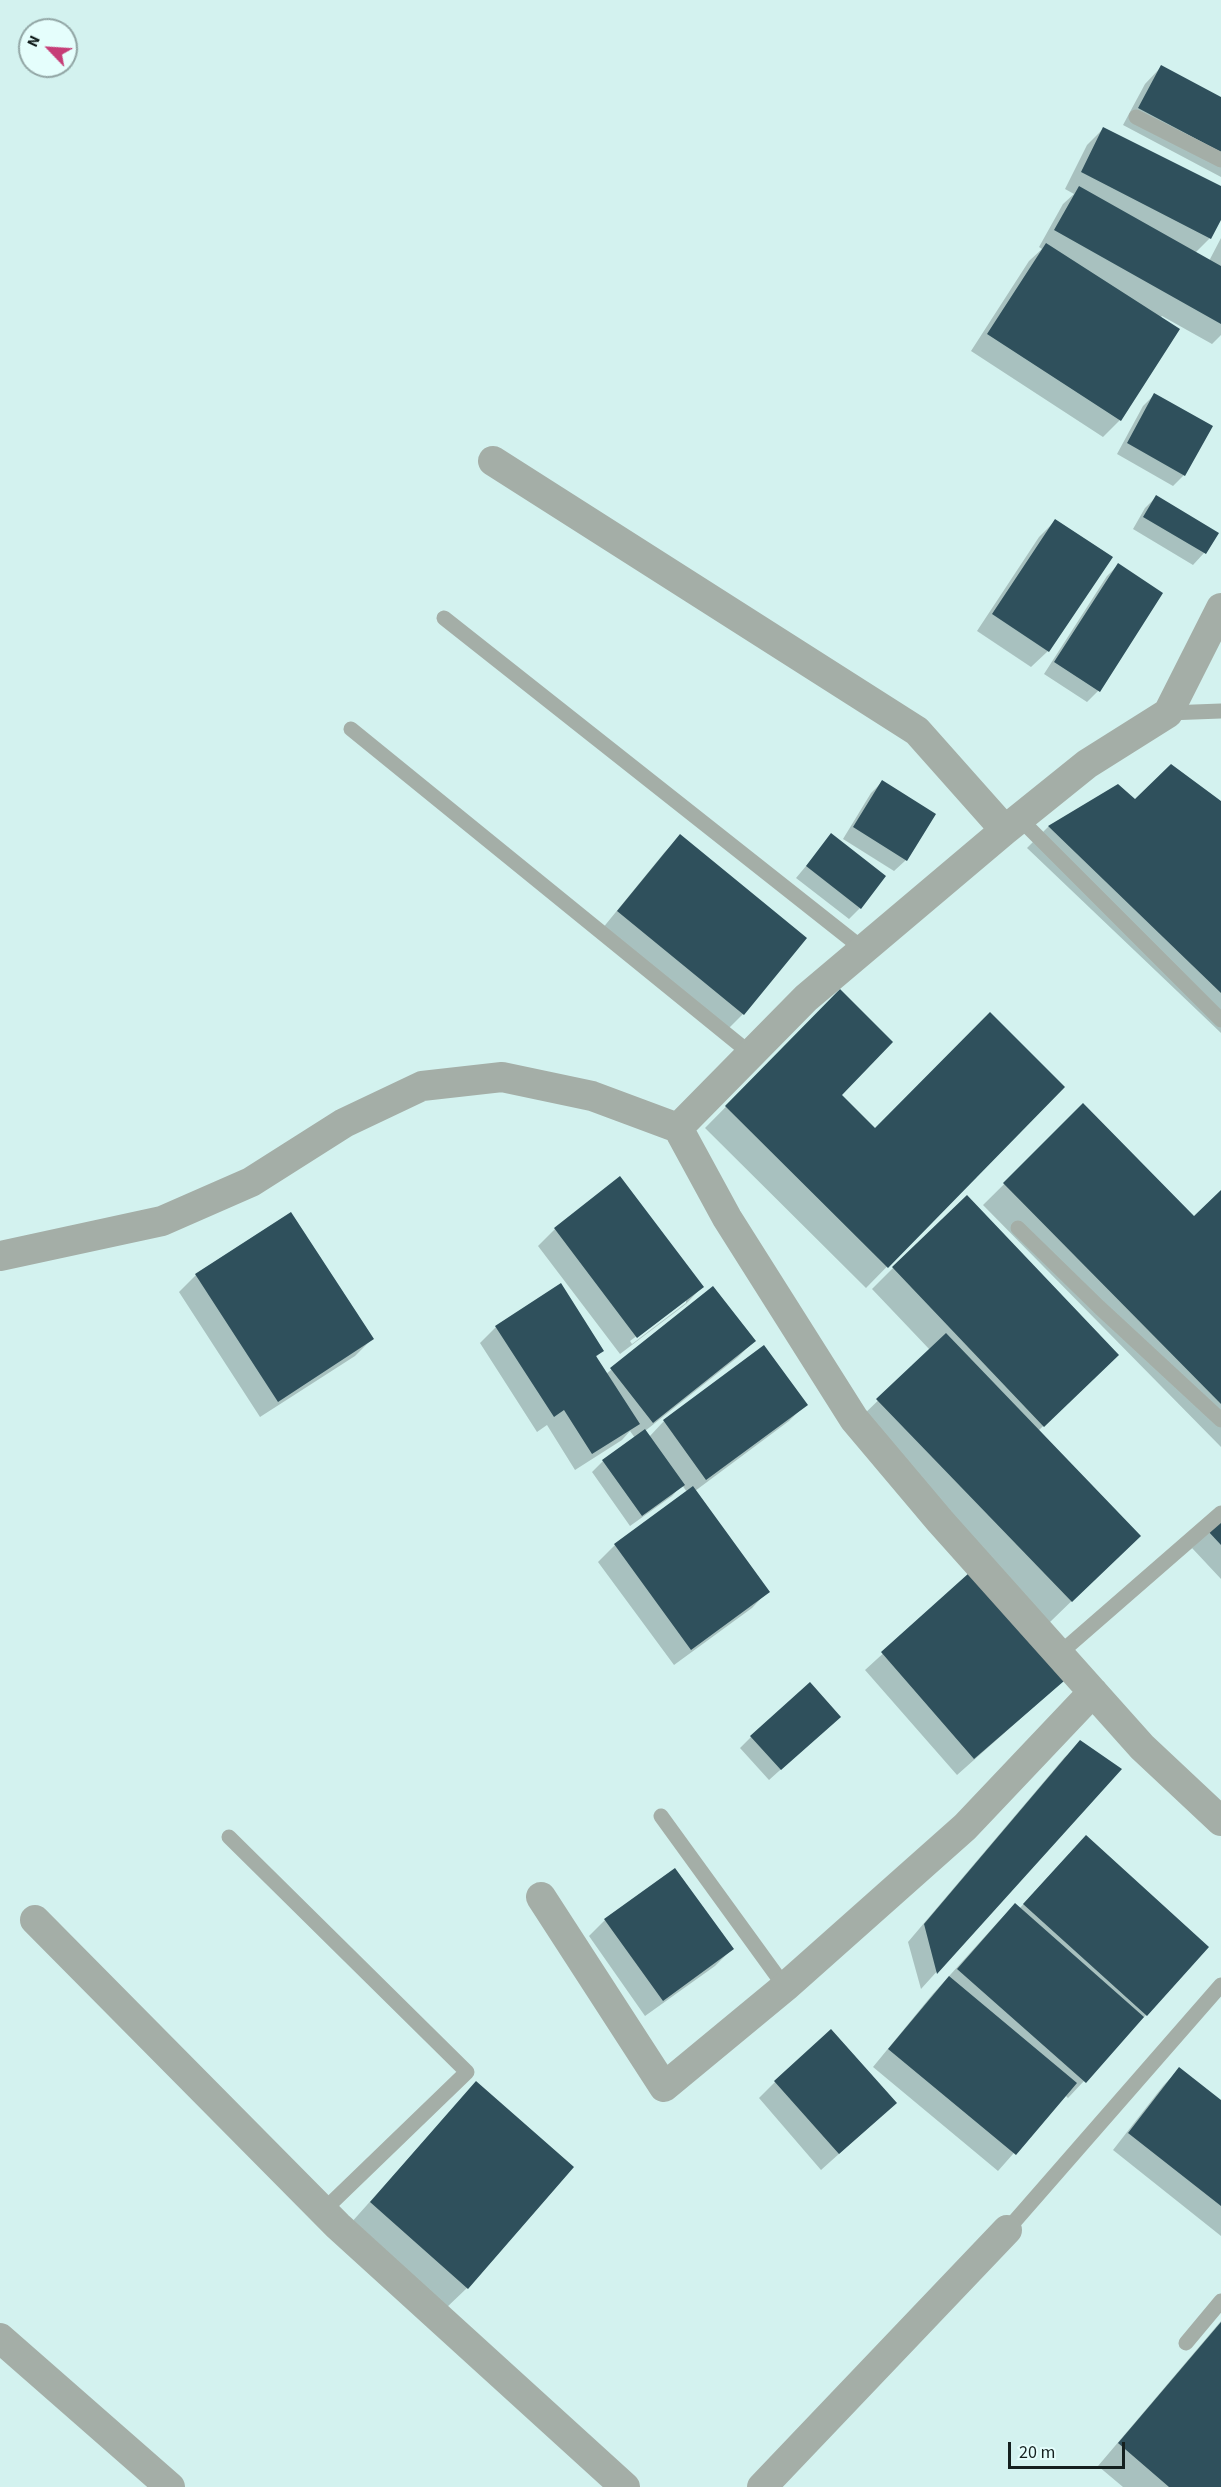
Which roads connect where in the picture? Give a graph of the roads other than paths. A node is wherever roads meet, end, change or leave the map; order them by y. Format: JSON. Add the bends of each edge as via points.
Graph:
{"nodes":[{"id":1,"x":1136,"y":117,"type":"dead end"},
{"id":2,"x":1221,"y":160,"type":"edge"},
{"id":3,"x":493,"y":461,"type":"dead end"},
{"id":4,"x":1221,"y":608,"type":"edge"},
{"id":5,"x":444,"y":618,"type":"dead end"},
{"id":6,"x":1221,"y":711,"type":"edge"},
{"id":7,"x":1168,"y":713,"type":"junction"},
{"id":8,"x":351,"y":729,"type":"dead end"},
{"id":9,"x":1012,"y":824,"type":"junction"},
{"id":10,"x":863,"y":949,"type":"junction"},
{"id":11,"x":1221,"y":1020,"type":"edge"},
{"id":12,"x":751,"y":1054,"type":"junction"},
{"id":13,"x":678,"y":1128,"type":"junction"},
{"id":14,"x":1018,"y":1228,"type":"dead end"},
{"id":15,"x":0,"y":1256,"type":"edge"},
{"id":16,"x":1221,"y":1420,"type":"edge"},
{"id":17,"x":1221,"y":1513,"type":"edge"},
{"id":18,"x":1059,"y":1654,"type":"junction"},
{"id":19,"x":1093,"y":1692,"type":"junction"},
{"id":20,"x":661,"y":1816,"type":"dead end"},
{"id":21,"x":1221,"y":1821,"type":"edge"},
{"id":22,"x":229,"y":1837,"type":"dead end"},
{"id":23,"x":541,"y":1897,"type":"dead end"},
{"id":24,"x":35,"y":1920,"type":"dead end"},
{"id":25,"x":1221,"y":1985,"type":"edge"},
{"id":26,"x":785,"y":1987,"type":"junction"},
{"id":27,"x":323,"y":2211,"type":"junction"},
{"id":28,"x":1007,"y":2230,"type":"joint"},
{"id":29,"x":1221,"y":2301,"type":"edge"},
{"id":30,"x":0,"y":2338,"type":"edge"},
{"id":31,"x":1186,"y":2343,"type":"dead end"},
{"id":32,"x":170,"y":2487,"type":"edge"},
{"id":33,"x":625,"y":2487,"type":"edge"},
{"id":34,"x":762,"y":2487,"type":"edge"}],
"edges":[{"from":1,"to":2,"type":"lane"},
{"from":3,"to":9,"type":"street","via":[[917,731]]},
{"from":4,"to":7,"type":"street"},
{"from":5,"to":10,"type":"lane"},
{"from":6,"to":7,"type":"lane"},
{"from":7,"to":9,"type":"street","via":[[1087,764]]},
{"from":8,"to":12,"type":"lane"},
{"from":9,"to":10,"type":"street"},
{"from":9,"to":11,"type":"lane"},
{"from":10,"to":12,"type":"street","via":[[806,998]]},
{"from":12,"to":13,"type":"street"},
{"from":13,"to":15,"type":"street","via":[[592,1096],[502,1077],[422,1086],[344,1122],[251,1182],[162,1221]]},
{"from":13,"to":18,"type":"street","via":[[727,1218],[854,1419]]},
{"from":14,"to":16,"type":"lane"},
{"from":17,"to":18,"type":"lane"},
{"from":18,"to":19,"type":"street"},
{"from":19,"to":21,"type":"street","via":[[1142,1747]]},
{"from":19,"to":26,"type":"street","via":[[965,1827]]},
{"from":20,"to":26,"type":"lane"},
{"from":22,"to":27,"type":"lane","via":[[467,2072]]},
{"from":23,"to":26,"type":"street","via":[[664,2087]]},
{"from":24,"to":27,"type":"street"},
{"from":25,"to":28,"type":"lane"},
{"from":27,"to":33,"type":"street"},
{"from":28,"to":34,"type":"street"},
{"from":29,"to":31,"type":"lane"},
{"from":30,"to":32,"type":"street"}]}
